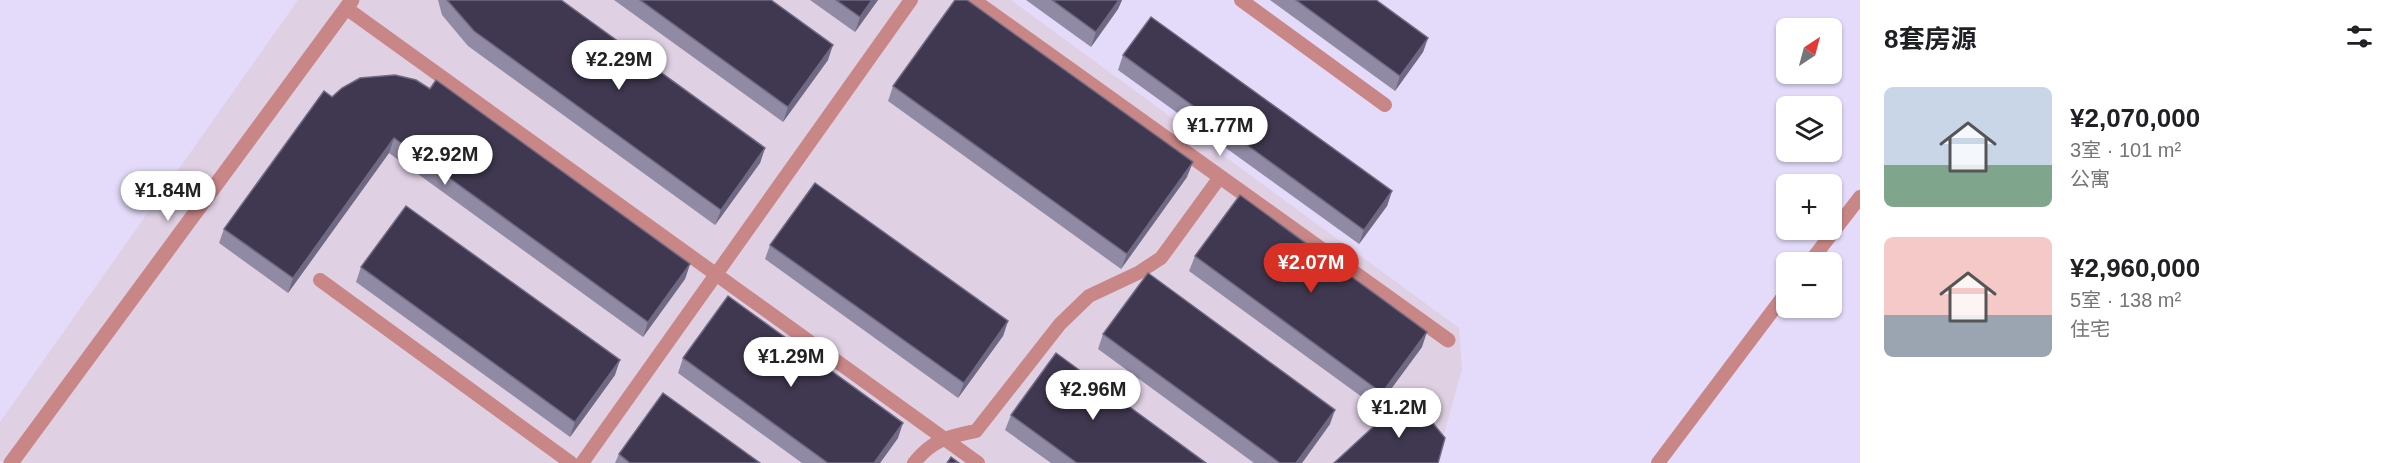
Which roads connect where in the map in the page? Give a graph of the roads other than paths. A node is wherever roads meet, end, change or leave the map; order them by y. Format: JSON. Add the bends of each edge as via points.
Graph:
{"nodes":[{"id":1,"x":911,"y":0,"type":"edge"},
{"id":2,"x":973,"y":0,"type":"edge"},
{"id":3,"x":1241,"y":0,"type":"edge"},
{"id":4,"x":349,"y":4,"type":"edge"},
{"id":5,"x":1385,"y":105,"type":"dead end"},
{"id":6,"x":1220,"y":177,"type":"junction"},
{"id":7,"x":1860,"y":197,"type":"edge"},
{"id":8,"x":1818,"y":252,"type":"edge"},
{"id":9,"x":716,"y":274,"type":"junction"},
{"id":10,"x":320,"y":280,"type":"dead end"},
{"id":11,"x":1776,"y":306,"type":"edge"},
{"id":12,"x":1448,"y":340,"type":"dead end"},
{"id":13,"x":943,"y":438,"type":"junction"},
{"id":14,"x":11,"y":463,"type":"edge"},
{"id":15,"x":571,"y":463,"type":"edge"},
{"id":16,"x":582,"y":463,"type":"edge"},
{"id":17,"x":914,"y":463,"type":"edge"},
{"id":18,"x":978,"y":463,"type":"edge"},
{"id":19,"x":1658,"y":463,"type":"edge"}],
"edges":[{"from":1,"to":9,"type":"lane"},
{"from":2,"to":6,"type":"street"},
{"from":3,"to":5,"type":"lane"},
{"from":4,"to":9,"type":"lane"},
{"from":4,"to":14,"type":"street"},
{"from":6,"to":12,"type":"street"},
{"from":6,"to":13,"type":"lane","via":[[1161,258],[1089,296],[1060,324],[976,431]]},
{"from":7,"to":8,"type":"lane"},
{"from":9,"to":13,"type":"lane"},
{"from":9,"to":16,"type":"lane"},
{"from":10,"to":15,"type":"lane"},
{"from":11,"to":19,"type":"lane"},
{"from":13,"to":17,"type":"lane"},
{"from":13,"to":18,"type":"lane"}]}
